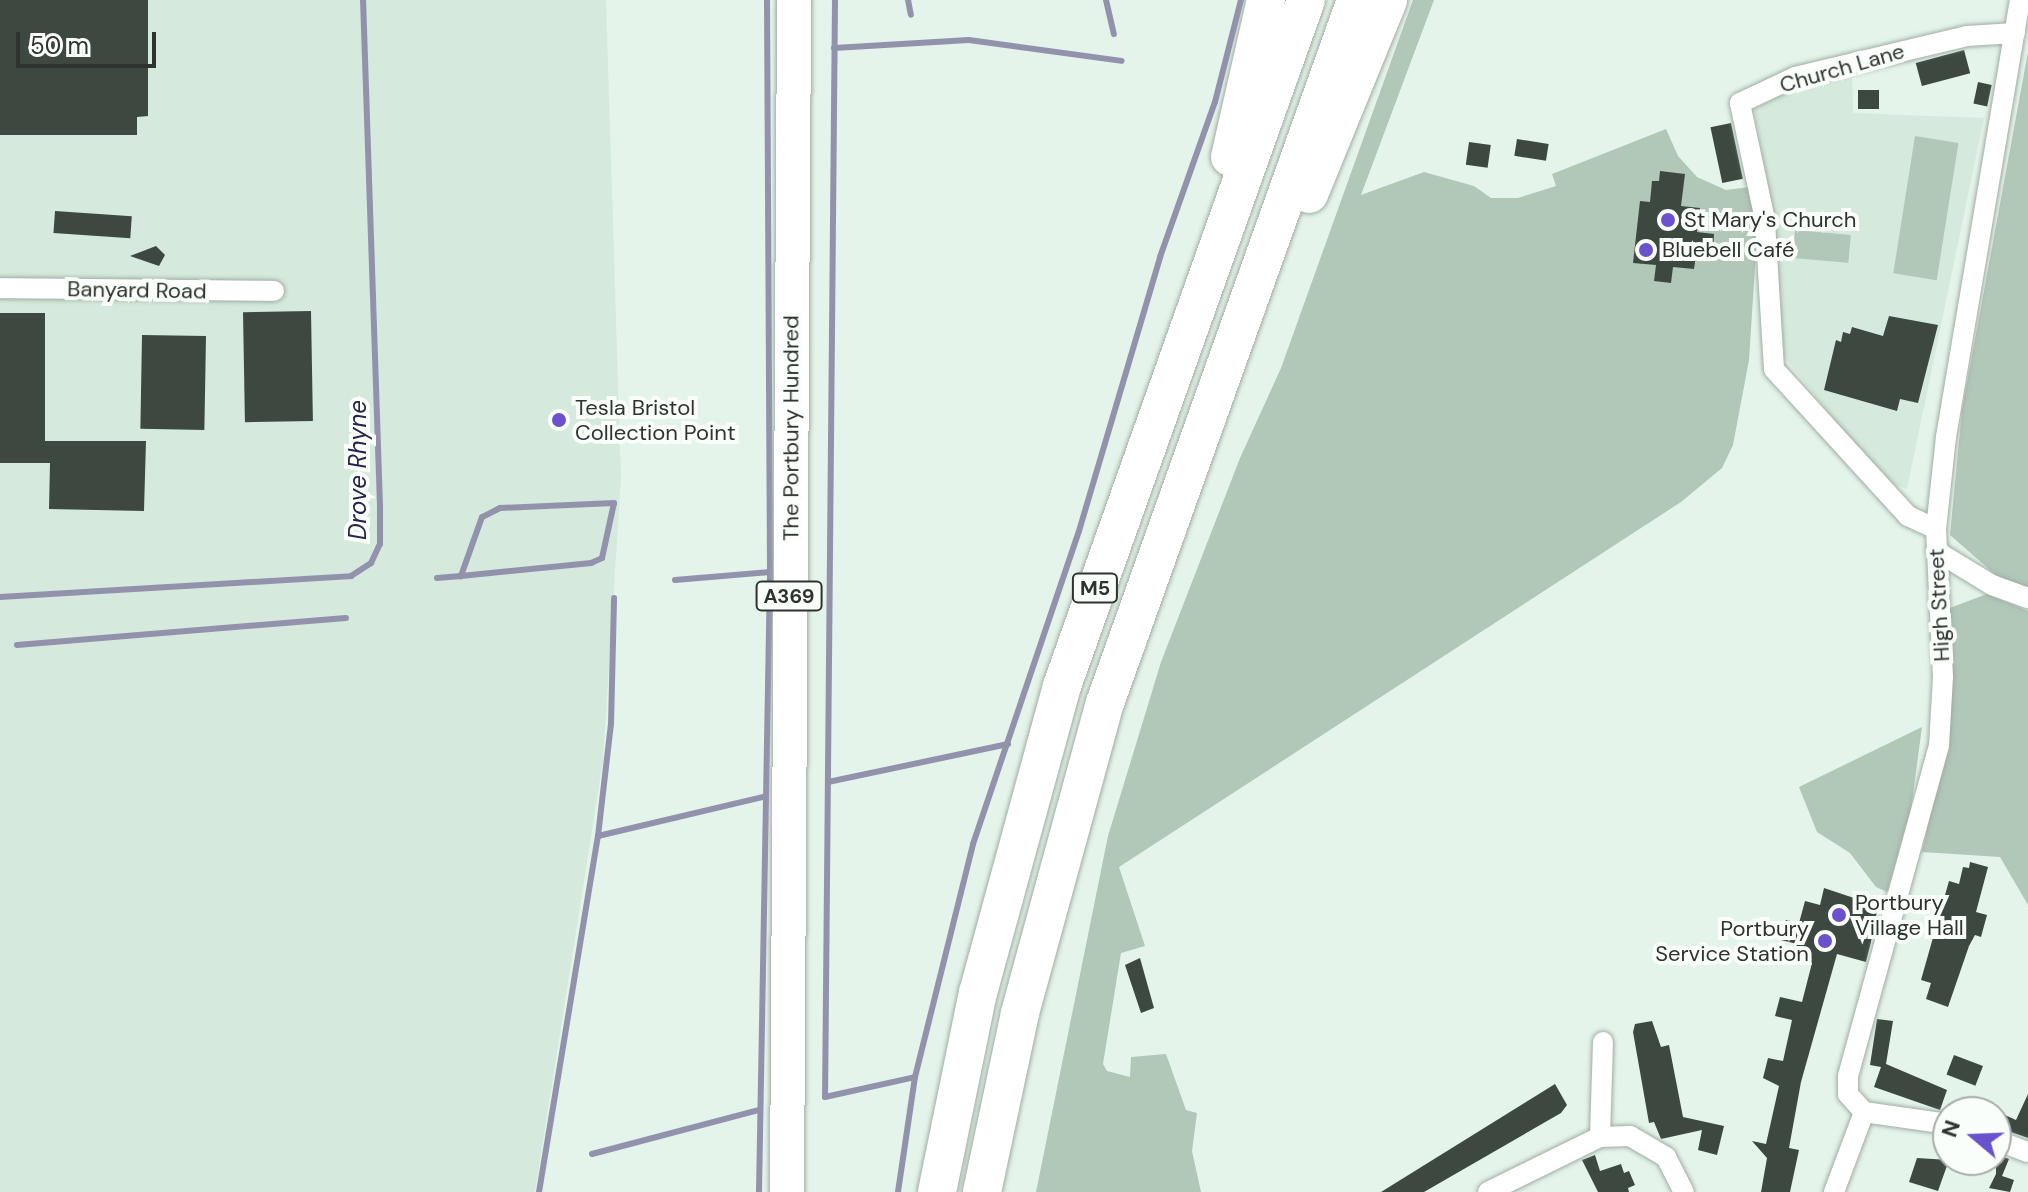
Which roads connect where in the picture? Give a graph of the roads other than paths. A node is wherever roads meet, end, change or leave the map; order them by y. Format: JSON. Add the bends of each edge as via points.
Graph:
{"nodes":[{"id":1,"x":794,"y":0,"type":"edge"},
{"id":2,"x":1266,"y":0,"type":"edge"},
{"id":3,"x":1306,"y":0,"type":"edge"},
{"id":4,"x":1356,"y":0,"type":"edge"},
{"id":5,"x":1388,"y":0,"type":"edge"},
{"id":6,"x":2020,"y":0,"type":"edge"},
{"id":7,"x":2015,"y":33,"type":"junction"},
{"id":8,"x":1210,"y":266,"type":"junction"},
{"id":9,"x":0,"y":288,"type":"edge"},
{"id":10,"x":274,"y":291,"type":"dead end"},
{"id":11,"x":1199,"y":434,"type":"junction"},
{"id":12,"x":1936,"y":529,"type":"junction"},
{"id":13,"x":1936,"y":551,"type":"junction"},
{"id":14,"x":2028,"y":598,"type":"edge"},
{"id":15,"x":1603,"y":1042,"type":"dead end"},
{"id":16,"x":1864,"y":1112,"type":"junction"},
{"id":17,"x":1932,"y":1122,"type":"edge"},
{"id":18,"x":1600,"y":1137,"type":"junction"},
{"id":19,"x":787,"y":1192,"type":"edge"},
{"id":20,"x":937,"y":1192,"type":"edge"},
{"id":21,"x":982,"y":1192,"type":"edge"},
{"id":22,"x":1488,"y":1192,"type":"edge"},
{"id":23,"x":1684,"y":1192,"type":"edge"},
{"id":24,"x":1834,"y":1192,"type":"edge"}],
"edges":[{"from":1,"to":19,"type":"main road","name":"The Portbury Hundred","number":"A369"},
{"from":2,"to":8,"type":"highway","number":"M5"},
{"from":3,"to":8,"type":"highway","number":"M5"},
{"from":4,"to":11,"type":"highway","number":"M5"},
{"from":5,"to":11,"type":"highway","number":"M5","via":[[1341,126]]},
{"from":6,"to":7,"type":"street","name":"High Street"},
{"from":7,"to":12,"type":"street","name":"High Street","via":[[1948,422]]},
{"from":7,"to":12,"type":"street","name":"Church Lane","via":[[1967,36],[1795,77],[1740,103],[1765,220],[1774,369],[1908,516]]},
{"from":8,"to":20,"type":"highway","number":"M5","via":[[1062,686],[978,993]]},
{"from":9,"to":10,"type":"street","name":"Banyard Road"},
{"from":11,"to":21,"type":"highway","number":"M5","via":[[1153,557],[1066,829]]},
{"from":12,"to":13,"type":"street","name":"High Street"},
{"from":13,"to":14,"type":"street","via":[[1992,585]]},
{"from":13,"to":16,"type":"street","name":"High Street","via":[[1943,677],[1939,746],[1848,1076],[1848,1094]]},
{"from":15,"to":18,"type":"street"},
{"from":16,"to":17,"type":"street"},
{"from":16,"to":24,"type":"street"},
{"from":18,"to":22,"type":"street"},
{"from":18,"to":23,"type":"street","via":[[1630,1136],[1666,1157]]}]}
